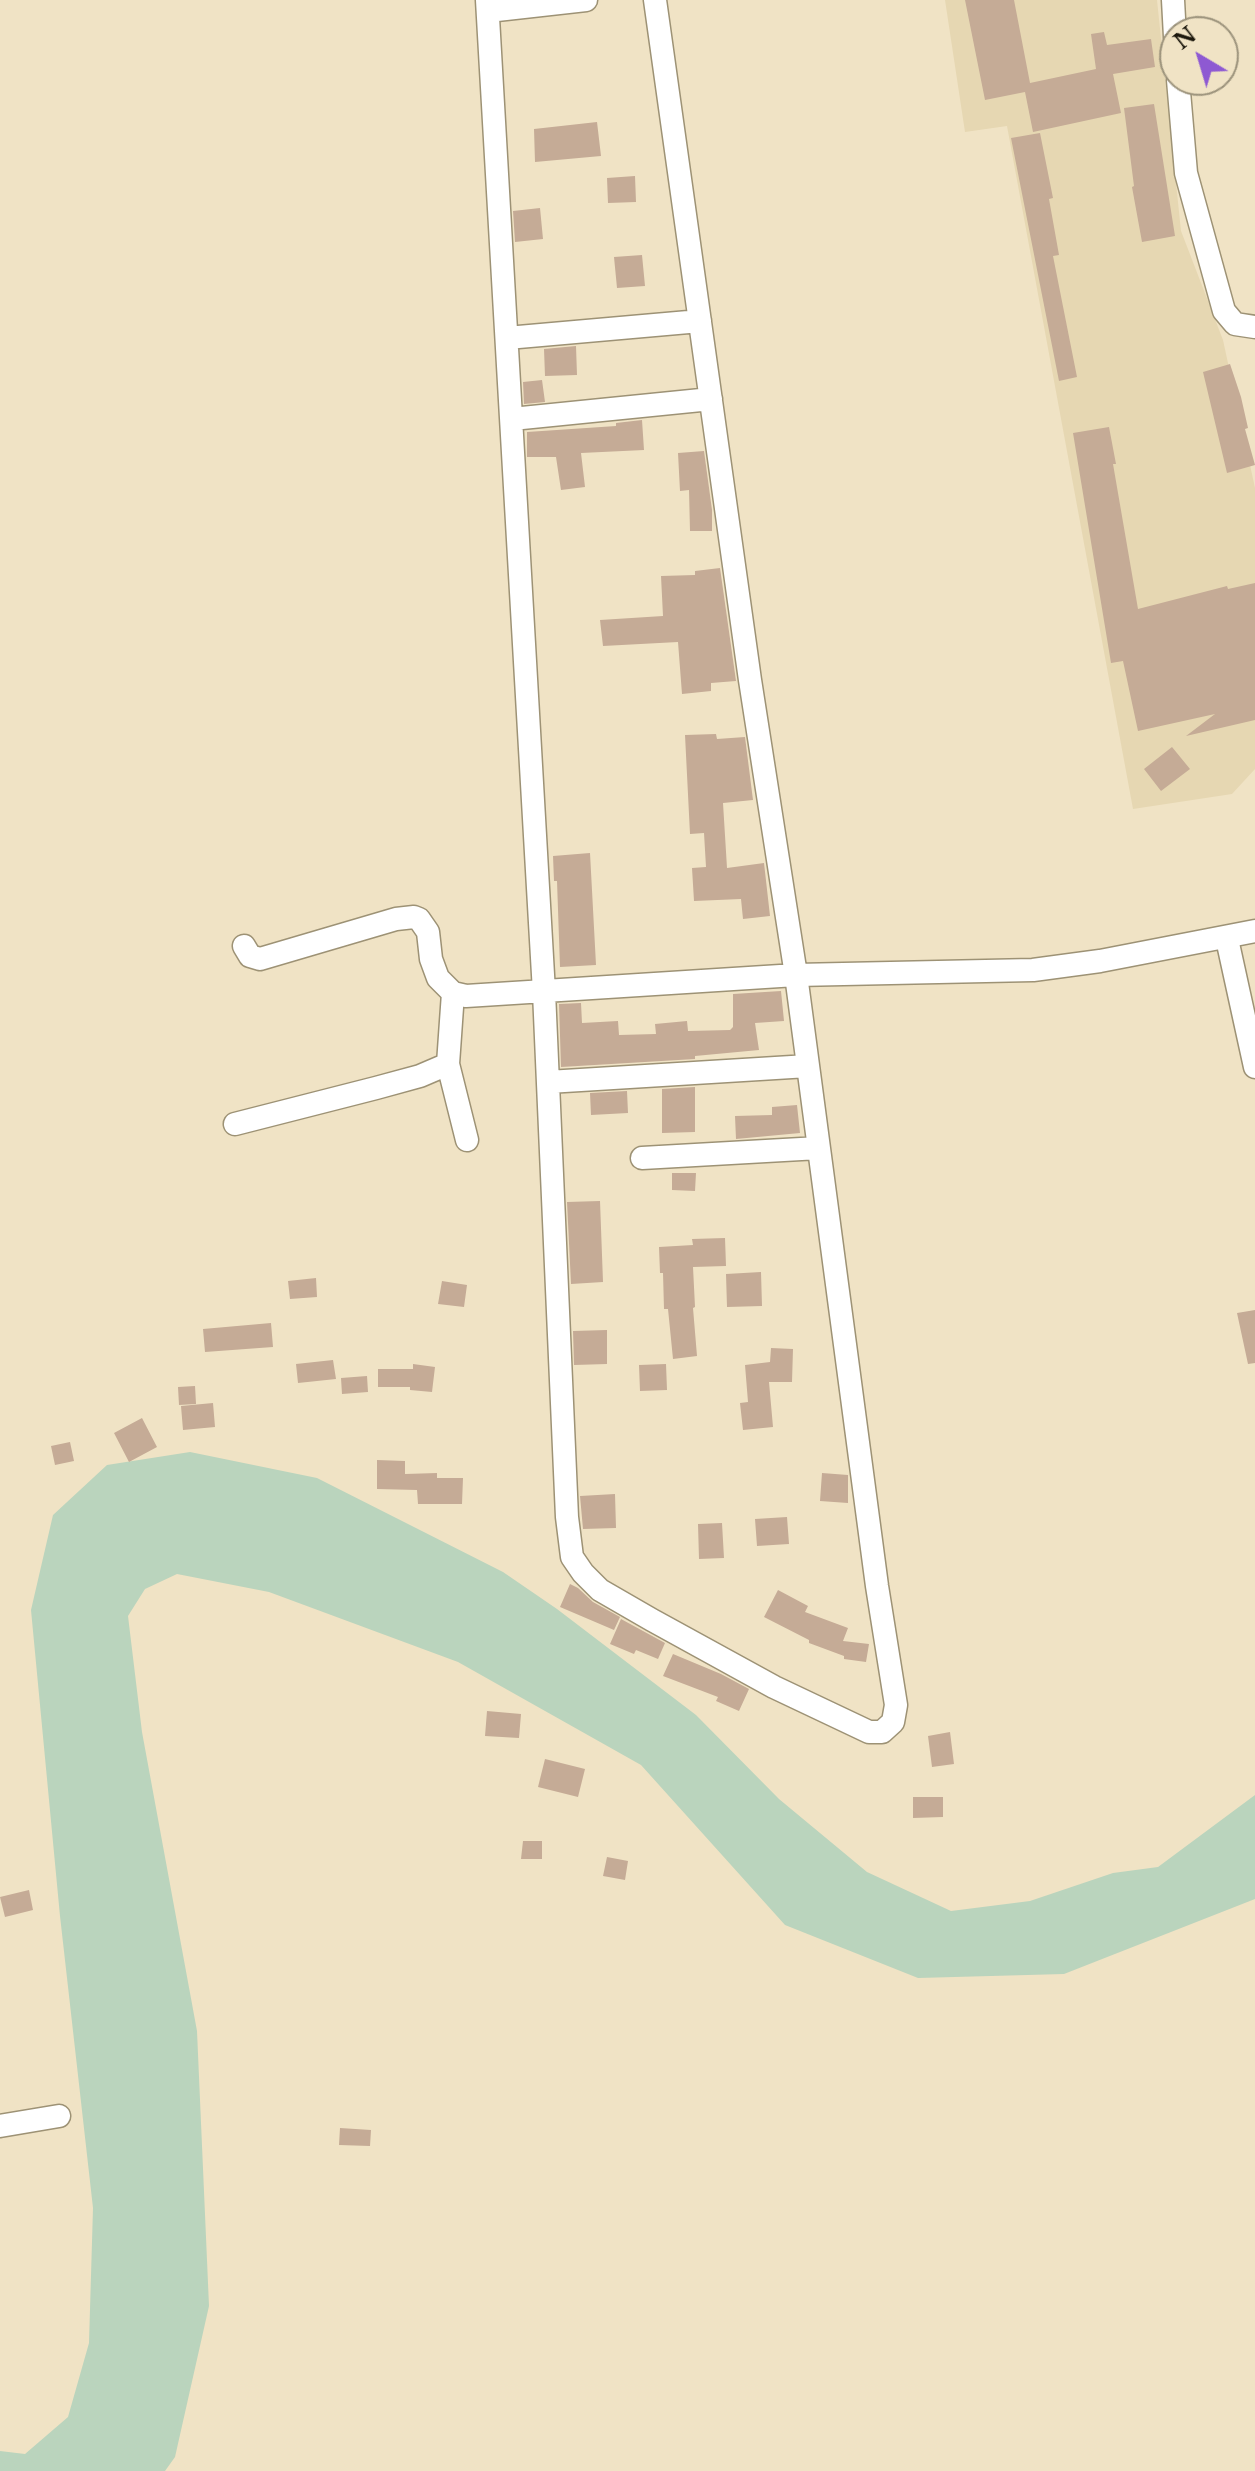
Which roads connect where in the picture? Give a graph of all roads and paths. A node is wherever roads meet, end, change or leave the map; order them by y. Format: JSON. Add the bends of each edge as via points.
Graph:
{"nodes":[{"id":1,"x":586,"y":0,"type":"edge"},
{"id":2,"x":655,"y":0,"type":"edge"},
{"id":3,"x":487,"y":6,"type":"edge"},
{"id":4,"x":1179,"y":96,"type":"edge"},
{"id":5,"x":700,"y":321,"type":"junction"},
{"id":6,"x":1255,"y":327,"type":"edge"},
{"id":7,"x":507,"y":338,"type":"junction"},
{"id":8,"x":711,"y":399,"type":"junction"},
{"id":9,"x":512,"y":419,"type":"junction"},
{"id":10,"x":1255,"y":931,"type":"edge"},
{"id":11,"x":1227,"y":939,"type":"junction"},
{"id":12,"x":244,"y":946,"type":"dead end"},
{"id":13,"x":796,"y":975,"type":"junction"},
{"id":14,"x":544,"y":992,"type":"junction"},
{"id":15,"x":453,"y":993,"type":"junction"},
{"id":16,"x":448,"y":1064,"type":"junction"},
{"id":17,"x":808,"y":1066,"type":"junction"},
{"id":18,"x":1255,"y":1067,"type":"edge"},
{"id":19,"x":548,"y":1082,"type":"junction"},
{"id":20,"x":235,"y":1124,"type":"dead end"},
{"id":21,"x":467,"y":1140,"type":"dead end"},
{"id":22,"x":819,"y":1148,"type":"junction"},
{"id":23,"x":642,"y":1158,"type":"dead end"},
{"id":24,"x":59,"y":2116,"type":"dead end"},
{"id":25,"x":0,"y":2126,"type":"edge"}],
"edges":[{"from":1,"to":3,"type":"street"},
{"from":2,"to":5,"type":"street"},
{"from":3,"to":7,"type":"street"},
{"from":4,"to":6,"type":"street","via":[[1186,173],[1224,311],[1235,324]]},
{"from":5,"to":7,"type":"street"},
{"from":5,"to":8,"type":"street"},
{"from":7,"to":9,"type":"street"},
{"from":8,"to":9,"type":"street"},
{"from":8,"to":13,"type":"street"},
{"from":9,"to":14,"type":"street"},
{"from":10,"to":11,"type":"street"},
{"from":11,"to":13,"type":"street","via":[[1033,970]]},
{"from":11,"to":18,"type":"street"},
{"from":12,"to":15,"type":"street","via":[[260,959],[408,916],[424,926],[438,978]]},
{"from":13,"to":14,"type":"street"},
{"from":13,"to":17,"type":"street"},
{"from":14,"to":15,"type":"street"},
{"from":14,"to":19,"type":"street"},
{"from":15,"to":16,"type":"street"},
{"from":16,"to":20,"type":"street"},
{"from":16,"to":21,"type":"street"},
{"from":17,"to":19,"type":"street"},
{"from":17,"to":22,"type":"street"},
{"from":19,"to":22,"type":"street","via":[[572,1557],[600,1590],[774,1687],[869,1732],[882,1732],[893,1722],[896,1705]]},
{"from":22,"to":23,"type":"street"},
{"from":24,"to":25,"type":"street"}]}
